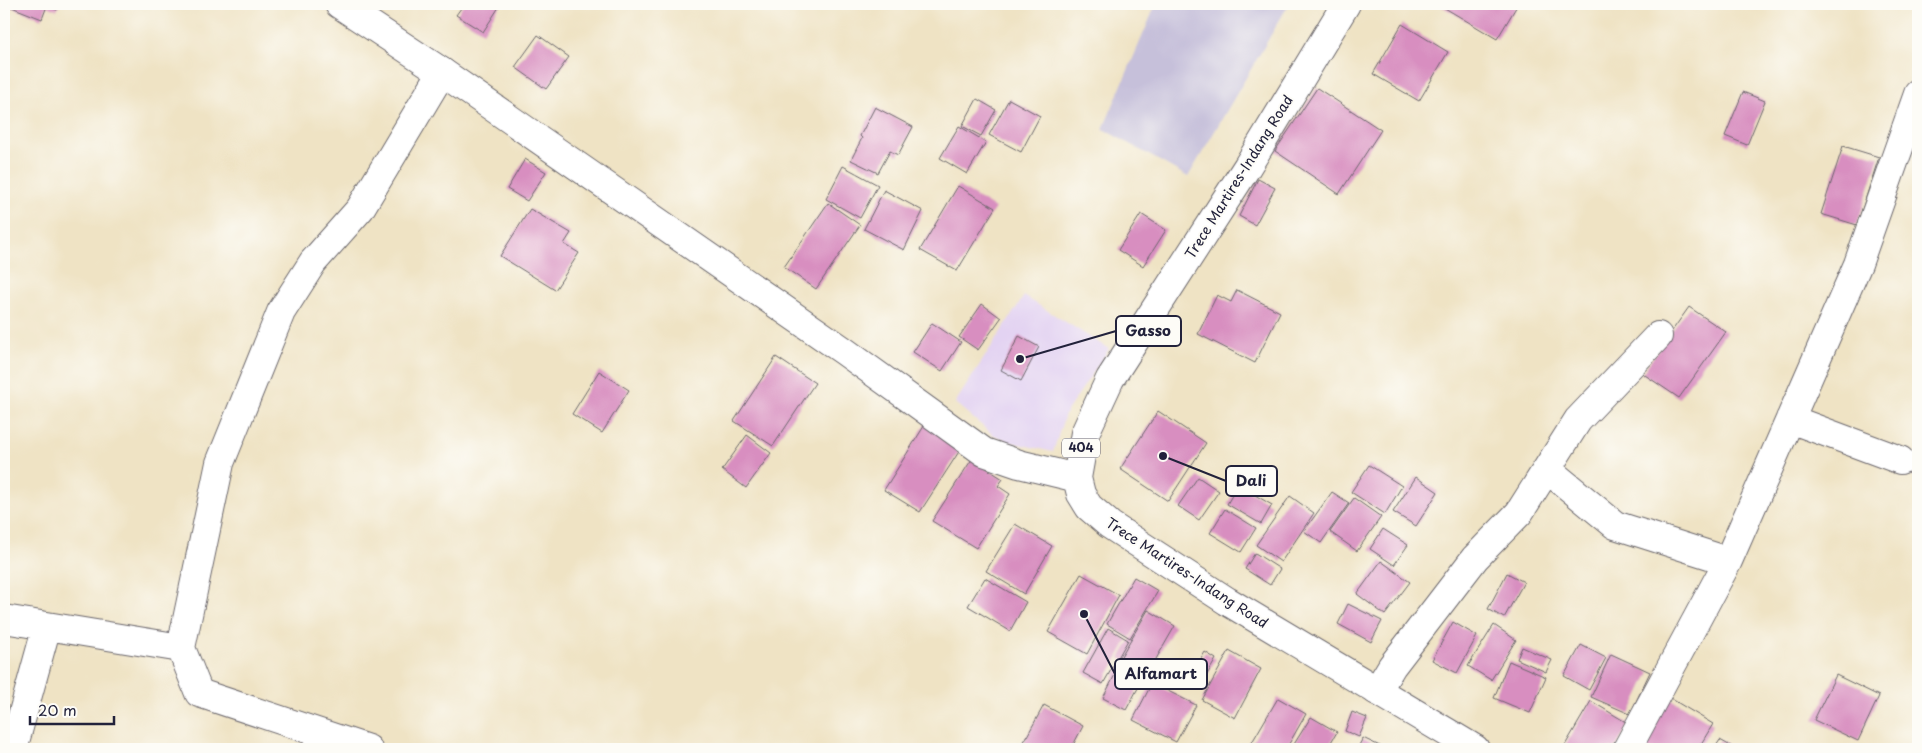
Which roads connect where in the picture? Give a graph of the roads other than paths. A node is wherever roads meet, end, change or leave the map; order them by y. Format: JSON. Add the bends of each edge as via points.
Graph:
{"nodes":[{"id":1,"x":339,"y":4,"type":"edge"},
{"id":2,"x":1346,"y":4,"type":"edge"},
{"id":3,"x":442,"y":72,"type":"junction"},
{"id":4,"x":1918,"y":94,"type":"edge"},
{"id":5,"x":1658,"y":336,"type":"dead end"},
{"id":6,"x":1790,"y":419,"type":"junction"},
{"id":7,"x":1900,"y":460,"type":"dead end"},
{"id":8,"x":1547,"y":469,"type":"junction"},
{"id":9,"x":1077,"y":478,"type":"junction"},
{"id":10,"x":1728,"y":561,"type":"junction"},
{"id":11,"x":4,"y":619,"type":"edge"},
{"id":12,"x":47,"y":626,"type":"junction"},
{"id":13,"x":181,"y":648,"type":"junction"},
{"id":14,"x":1378,"y":691,"type":"junction"},
{"id":15,"x":13,"y":749,"type":"edge"},
{"id":16,"x":368,"y":749,"type":"edge"},
{"id":17,"x":1476,"y":749,"type":"edge"},
{"id":18,"x":1627,"y":749,"type":"edge"}],
"edges":[{"from":1,"to":3,"type":"street"},
{"from":2,"to":9,"type":"street","name":"Trece Martires-Indang Road","number":"404","via":[[1247,167],[1110,379],[1084,433]]},
{"from":3,"to":9,"type":"street","via":[[984,452]]},
{"from":3,"to":13,"type":"street","via":[[368,198],[313,262],[280,312],[220,463]]},
{"from":4,"to":6,"type":"street","via":[[1858,264]]},
{"from":5,"to":8,"type":"street","via":[[1578,420]]},
{"from":6,"to":7,"type":"street"},
{"from":6,"to":10,"type":"street"},
{"from":8,"to":10,"type":"street","via":[[1616,524]]},
{"from":8,"to":14,"type":"street","via":[[1519,513],[1475,558],[1392,666]]},
{"from":9,"to":14,"type":"street","name":"Trece Martires-Indang Road","number":"404","via":[[1089,507],[1110,525],[1227,601]]},
{"from":10,"to":18,"type":"street"},
{"from":11,"to":12,"type":"street"},
{"from":12,"to":13,"type":"street"},
{"from":12,"to":15,"type":"street"},
{"from":13,"to":16,"type":"street","via":[[200,693]]},
{"from":14,"to":17,"type":"street","name":"Trece Martires-Indang Road","number":"404"}]}
